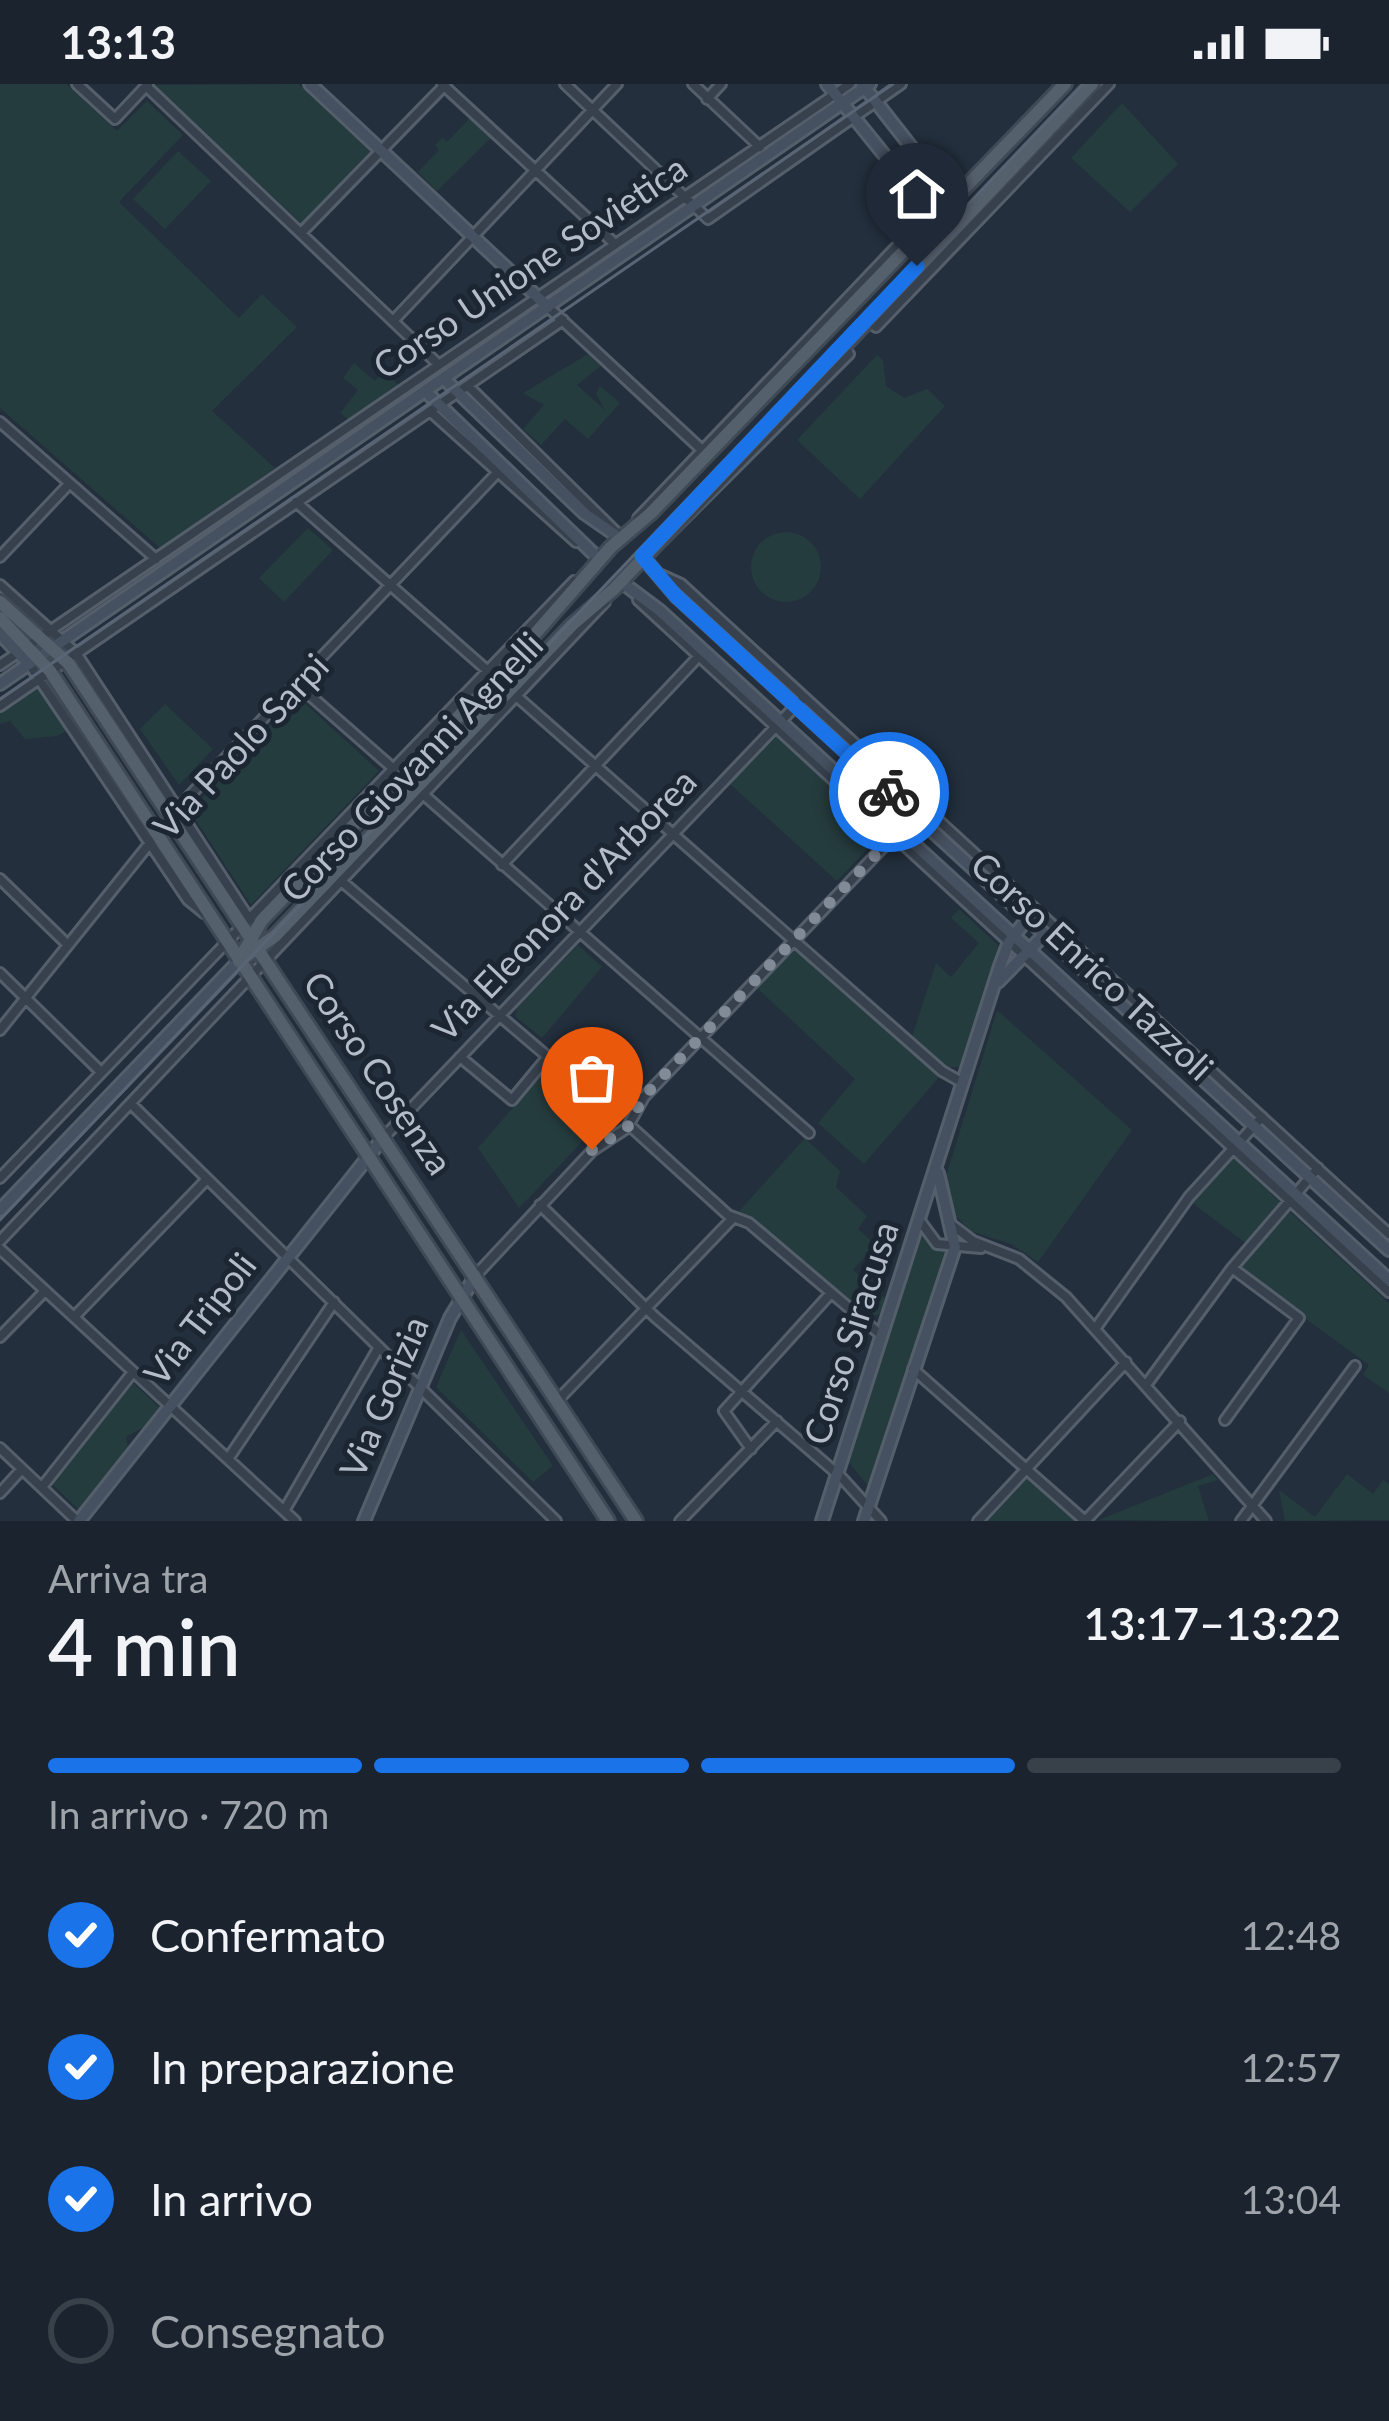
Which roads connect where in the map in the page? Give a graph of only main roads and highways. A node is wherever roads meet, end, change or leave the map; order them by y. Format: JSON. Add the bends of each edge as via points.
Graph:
{"nodes":[{"id":1,"x":1065,"y":84,"type":"edge"},
{"id":2,"x":1092,"y":84,"type":"edge"},
{"id":3,"x":1023,"y":128,"type":"junction"},
{"id":4,"x":1042,"y":144,"type":"junction"},
{"id":5,"x":620,"y":538,"type":"junction"},
{"id":6,"x":647,"y":551,"type":"junction"},
{"id":7,"x":596,"y":565,"type":"junction"},
{"id":8,"x":615,"y":587,"type":"junction"},
{"id":9,"x":0,"y":602,"type":"edge"},
{"id":10,"x":0,"y":618,"type":"edge"},
{"id":11,"x":44,"y":642,"type":"junction"},
{"id":12,"x":251,"y":925,"type":"junction"},
{"id":13,"x":265,"y":955,"type":"junction"},
{"id":14,"x":239,"y":961,"type":"junction"},
{"id":15,"x":608,"y":1521,"type":"edge"},
{"id":16,"x":636,"y":1521,"type":"edge"}],
"edges":[{"from":1,"to":3,"type":"main road"},
{"from":2,"to":4,"type":"main road","name":"Corso Giovanni Agnelli"},
{"from":3,"to":4,"type":"main road"},
{"from":3,"to":5,"type":"main road"},
{"from":4,"to":6,"type":"main road","name":"Corso Giovanni Agnelli"},
{"from":5,"to":6,"type":"main road"},
{"from":5,"to":7,"type":"main road","name":"Corso Giovanni Agnelli"},
{"from":6,"to":8,"type":"main road","name":"Corso Giovanni Agnelli"},
{"from":7,"to":8,"type":"main road"},
{"from":7,"to":12,"type":"main road","name":"Corso Giovanni Agnelli"},
{"from":8,"to":13,"type":"main road","name":"Corso Giovanni Agnelli","via":[[274,936]]},
{"from":9,"to":11,"type":"main road"},
{"from":10,"to":11,"type":"main road"},
{"from":11,"to":12,"type":"main road","name":"Corso Cosenza","via":[[72,657]]},
{"from":11,"to":14,"type":"main road","name":"Corso Cosenza","via":[[35,660]]},
{"from":12,"to":13,"type":"main road","name":"Corso Cosenza"},
{"from":12,"to":14,"type":"main road","name":"Corso Giovanni Agnelli"},
{"from":13,"to":14,"type":"main road","name":"Corso Giovanni Agnelli"},
{"from":13,"to":16,"type":"main road","name":"Corso Cosenza"},
{"from":14,"to":15,"type":"main road","name":"Corso Cosenza"}]}
